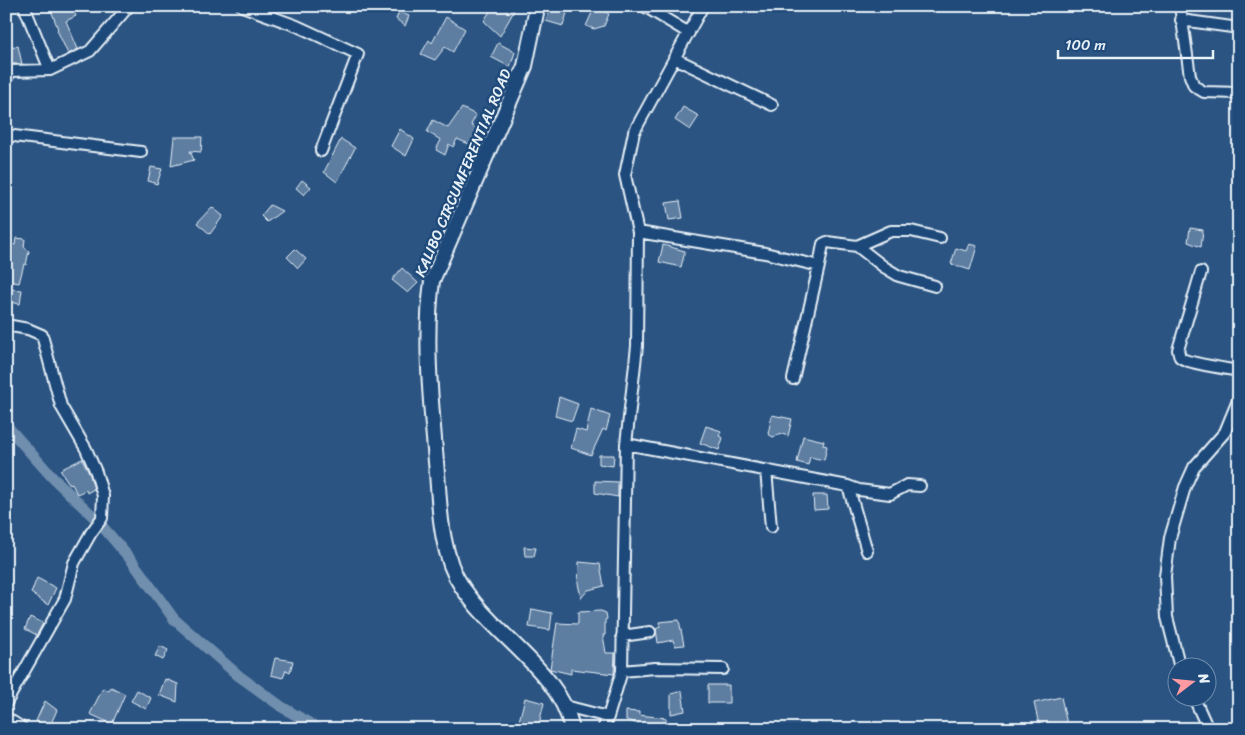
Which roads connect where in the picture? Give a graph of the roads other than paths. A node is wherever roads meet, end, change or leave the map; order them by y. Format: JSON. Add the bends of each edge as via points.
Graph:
{"nodes":[{"id":1,"x":24,"y":6,"type":"edge"},
{"id":2,"x":129,"y":6,"type":"edge"},
{"id":3,"x":242,"y":6,"type":"edge"},
{"id":4,"x":536,"y":6,"type":"edge"},
{"id":5,"x":644,"y":6,"type":"edge"},
{"id":6,"x":703,"y":6,"type":"edge"},
{"id":7,"x":1180,"y":6,"type":"edge"},
{"id":8,"x":1181,"y":20,"type":"junction"},
{"id":9,"x":1239,"y":28,"type":"edge"},
{"id":10,"x":689,"y":33,"type":"junction"},
{"id":11,"x":674,"y":58,"type":"junction"},
{"id":12,"x":50,"y":70,"type":"junction"},
{"id":13,"x":6,"y":79,"type":"edge"},
{"id":14,"x":1239,"y":93,"type":"edge"},
{"id":15,"x":772,"y":105,"type":"dead end"},
{"id":16,"x":6,"y":134,"type":"edge"},
{"id":17,"x":321,"y":151,"type":"dead end"},
{"id":18,"x":141,"y":152,"type":"dead end"},
{"id":19,"x":638,"y":232,"type":"junction"},
{"id":20,"x":940,"y":238,"type":"dead end"},
{"id":21,"x":857,"y":246,"type":"junction"},
{"id":22,"x":818,"y":266,"type":"junction"},
{"id":23,"x":1201,"y":272,"type":"dead end"},
{"id":24,"x":935,"y":286,"type":"dead end"},
{"id":25,"x":6,"y":324,"type":"edge"},
{"id":26,"x":1239,"y":371,"type":"edge"},
{"id":27,"x":793,"y":379,"type":"dead end"},
{"id":28,"x":1239,"y":398,"type":"edge"},
{"id":29,"x":626,"y":444,"type":"junction"},
{"id":30,"x":766,"y":470,"type":"junction"},
{"id":31,"x":848,"y":486,"type":"junction"},
{"id":32,"x":920,"y":486,"type":"dead end"},
{"id":33,"x":771,"y":527,"type":"dead end"},
{"id":34,"x":867,"y":551,"type":"dead end"},
{"id":35,"x":650,"y":632,"type":"dead end"},
{"id":36,"x":622,"y":636,"type":"junction"},
{"id":37,"x":1177,"y":658,"type":"edge"},
{"id":38,"x":723,"y":670,"type":"dead end"},
{"id":39,"x":622,"y":671,"type":"junction"},
{"id":40,"x":6,"y":702,"type":"edge"},
{"id":41,"x":565,"y":706,"type":"junction"},
{"id":42,"x":1199,"y":708,"type":"edge"},
{"id":43,"x":608,"y":717,"type":"junction"},
{"id":44,"x":6,"y":720,"type":"edge"},
{"id":45,"x":20,"y":729,"type":"edge"},
{"id":46,"x":572,"y":729,"type":"edge"},
{"id":47,"x":603,"y":729,"type":"edge"},
{"id":48,"x":1208,"y":729,"type":"edge"}],
"edges":[{"from":1,"to":12,"type":"street"},
{"from":2,"to":12,"type":"street","via":[[90,51]]},
{"from":3,"to":17,"type":"street","via":[[297,26],[358,54]]},
{"from":4,"to":41,"type":"main road","name":"KALIBO CIRCUMFERENTIAL ROAD","via":[[525,66],[432,281],[427,343],[441,514],[453,569],[470,599],[542,674]]},
{"from":5,"to":10,"type":"street"},
{"from":6,"to":10,"type":"street"},
{"from":7,"to":8,"type":"street"},
{"from":8,"to":9,"type":"street"},
{"from":8,"to":14,"type":"street","via":[[1194,86],[1204,92]]},
{"from":10,"to":11,"type":"street"},
{"from":11,"to":15,"type":"street"},
{"from":11,"to":19,"type":"street","via":[[634,132],[628,153],[625,176]]},
{"from":12,"to":13,"type":"street","via":[[11,71]]},
{"from":16,"to":18,"type":"street"},
{"from":19,"to":22,"type":"street","via":[[765,253]]},
{"from":19,"to":29,"type":"street","via":[[637,346]]},
{"from":20,"to":21,"type":"street","via":[[891,231]]},
{"from":21,"to":22,"type":"street","via":[[823,244]]},
{"from":21,"to":24,"type":"street","via":[[899,276]]},
{"from":22,"to":27,"type":"street"},
{"from":23,"to":26,"type":"street","via":[[1179,356],[1194,363]]},
{"from":25,"to":40,"type":"street","via":[[42,335],[61,406],[86,449],[103,496],[102,518],[74,563],[65,599]]},
{"from":28,"to":37,"type":"street","via":[[1225,432],[1194,467],[1184,487],[1170,538],[1165,576],[1167,617]]},
{"from":29,"to":30,"type":"street"},
{"from":29,"to":36,"type":"street"},
{"from":30,"to":31,"type":"street"},
{"from":30,"to":33,"type":"street"},
{"from":31,"to":32,"type":"street","via":[[890,494],[906,485]]},
{"from":31,"to":34,"type":"street"},
{"from":35,"to":36,"type":"street"},
{"from":36,"to":39,"type":"street"},
{"from":38,"to":39,"type":"street","via":[[654,668]]},
{"from":39,"to":43,"type":"street"},
{"from":41,"to":43,"type":"street"},
{"from":41,"to":46,"type":"main road","name":"KALIBO CIRCUMFERENTIAL ROAD"},
{"from":42,"to":48,"type":"street"},
{"from":43,"to":47,"type":"street"},
{"from":44,"to":45,"type":"main road"}]}
